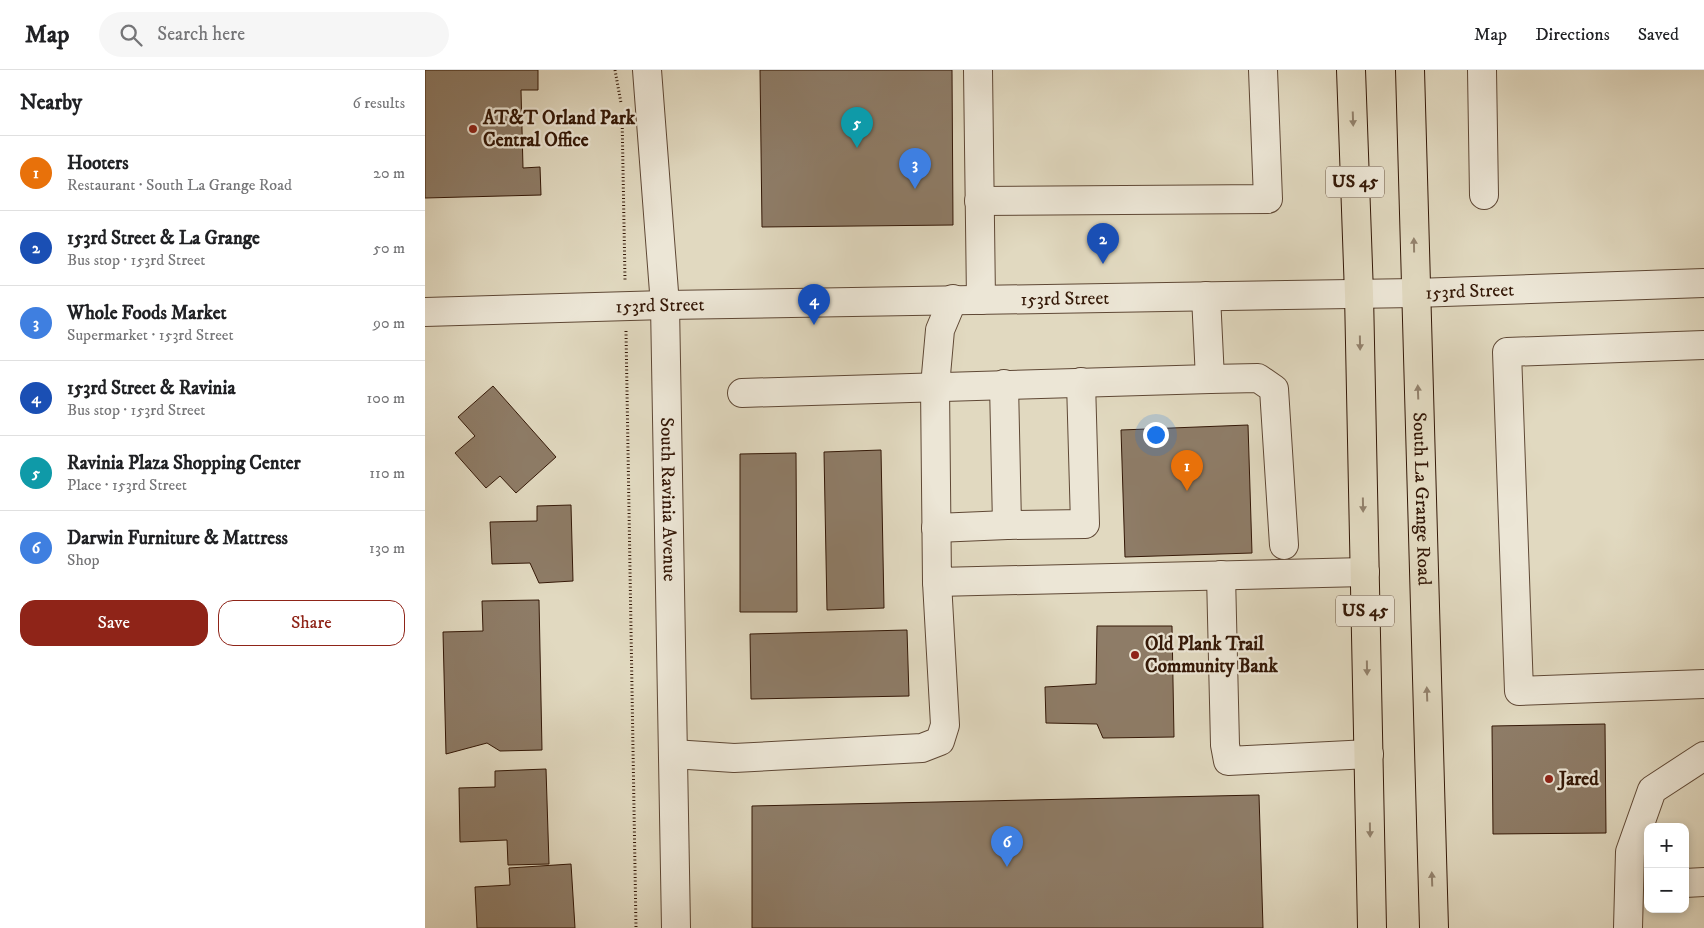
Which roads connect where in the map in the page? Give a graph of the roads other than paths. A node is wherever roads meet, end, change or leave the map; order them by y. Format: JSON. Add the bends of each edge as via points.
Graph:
{"nodes":[{"id":1,"x":647,"y":70,"type":"edge"},
{"id":2,"x":978,"y":70,"type":"edge"},
{"id":3,"x":1263,"y":70,"type":"edge"},
{"id":4,"x":1351,"y":70,"type":"edge"},
{"id":5,"x":1410,"y":70,"type":"edge"},
{"id":6,"x":1481,"y":70,"type":"edge"},
{"id":7,"x":1484,"y":195,"type":"dead end"},
{"id":8,"x":979,"y":201,"type":"junction"},
{"id":9,"x":1704,"y":283,"type":"edge"},
{"id":10,"x":1415,"y":293,"type":"junction"},
{"id":11,"x":1359,"y":294,"type":"junction"},
{"id":12,"x":1206,"y":296,"type":"junction"},
{"id":13,"x":953,"y":299,"type":"junction"},
{"id":14,"x":981,"y":300,"type":"junction"},
{"id":15,"x":665,"y":304,"type":"junction"},
{"id":16,"x":425,"y":312,"type":"edge"},
{"id":17,"x":1704,"y":344,"type":"edge"},
{"id":18,"x":1210,"y":379,"type":"junction"},
{"id":19,"x":1081,"y":382,"type":"junction"},
{"id":20,"x":1004,"y":384,"type":"junction"},
{"id":21,"x":935,"y":386,"type":"junction"},
{"id":22,"x":742,"y":393,"type":"dead end"},
{"id":23,"x":1007,"y":525,"type":"junction"},
{"id":24,"x":936,"y":528,"type":"junction"},
{"id":25,"x":1284,"y":545,"type":"dead end"},
{"id":26,"x":1365,"y":572,"type":"junction"},
{"id":27,"x":1221,"y":575,"type":"junction"},
{"id":28,"x":937,"y":582,"type":"junction"},
{"id":29,"x":1704,"y":684,"type":"edge"},
{"id":30,"x":673,"y":754,"type":"junction"},
{"id":31,"x":1369,"y":754,"type":"junction"},
{"id":32,"x":1704,"y":756,"type":"edge"},
{"id":33,"x":1689,"y":882,"type":"edge"},
{"id":34,"x":1704,"y":882,"type":"edge"},
{"id":35,"x":1638,"y":883,"type":"edge"},
{"id":36,"x":676,"y":928,"type":"edge"},
{"id":37,"x":1372,"y":928,"type":"edge"},
{"id":38,"x":1433,"y":928,"type":"edge"},
{"id":39,"x":1628,"y":928,"type":"edge"}],
"edges":[{"from":1,"to":15,"type":"street","name":"South Ravinia Avenue"},
{"from":2,"to":8,"type":"street"},
{"from":3,"to":8,"type":"street","via":[[1269,199]]},
{"from":4,"to":11,"type":"highway","number":"US 45","one_way":true},
{"from":10,"to":5,"type":"highway","name":"South La Grange Road","one_way":true},
{"from":6,"to":7,"type":"street"},
{"from":8,"to":14,"type":"street"},
{"from":9,"to":10,"type":"street","name":"153rd Street"},
{"from":10,"to":11,"type":"street","name":"153rd Street"},
{"from":38,"to":10,"type":"highway","name":"South La Grange Road","one_way":true},
{"from":11,"to":12,"type":"street","name":"153rd Street"},
{"from":11,"to":26,"type":"highway","number":"US 45","one_way":true},
{"from":12,"to":14,"type":"street","name":"153rd Street"},
{"from":12,"to":18,"type":"street"},
{"from":13,"to":14,"type":"street","name":"153rd Street"},
{"from":13,"to":15,"type":"street","name":"153rd Street"},
{"from":13,"to":21,"type":"street","via":[[940,330]]},
{"from":15,"to":16,"type":"street","name":"153rd Street"},
{"from":15,"to":30,"type":"street","name":"South Ravinia Avenue"},
{"from":17,"to":29,"type":"street","via":[[1507,352],[1519,691]]},
{"from":18,"to":19,"type":"street"},
{"from":18,"to":25,"type":"street","via":[[1258,378],[1274,389]]},
{"from":19,"to":20,"type":"street"},
{"from":19,"to":23,"type":"street","via":[[1085,524]]},
{"from":20,"to":21,"type":"street"},
{"from":20,"to":23,"type":"street"},
{"from":21,"to":22,"type":"street"},
{"from":21,"to":24,"type":"street"},
{"from":23,"to":24,"type":"street"},
{"from":24,"to":28,"type":"street"},
{"from":26,"to":27,"type":"street"},
{"from":26,"to":31,"type":"highway","number":"US 45","one_way":true},
{"from":27,"to":28,"type":"street"},
{"from":27,"to":31,"type":"street","via":[[1228,761]]},
{"from":28,"to":30,"type":"street","via":[[945,725],[940,741],[922,748],[734,758]]},
{"from":30,"to":36,"type":"street","name":"South Ravinia Avenue"},
{"from":31,"to":37,"type":"highway","number":"US 45","one_way":true},
{"from":32,"to":35,"type":"street","via":[[1652,790],[1630,852]]},
{"from":33,"to":34,"type":"street"},
{"from":35,"to":39,"type":"street"}]}
